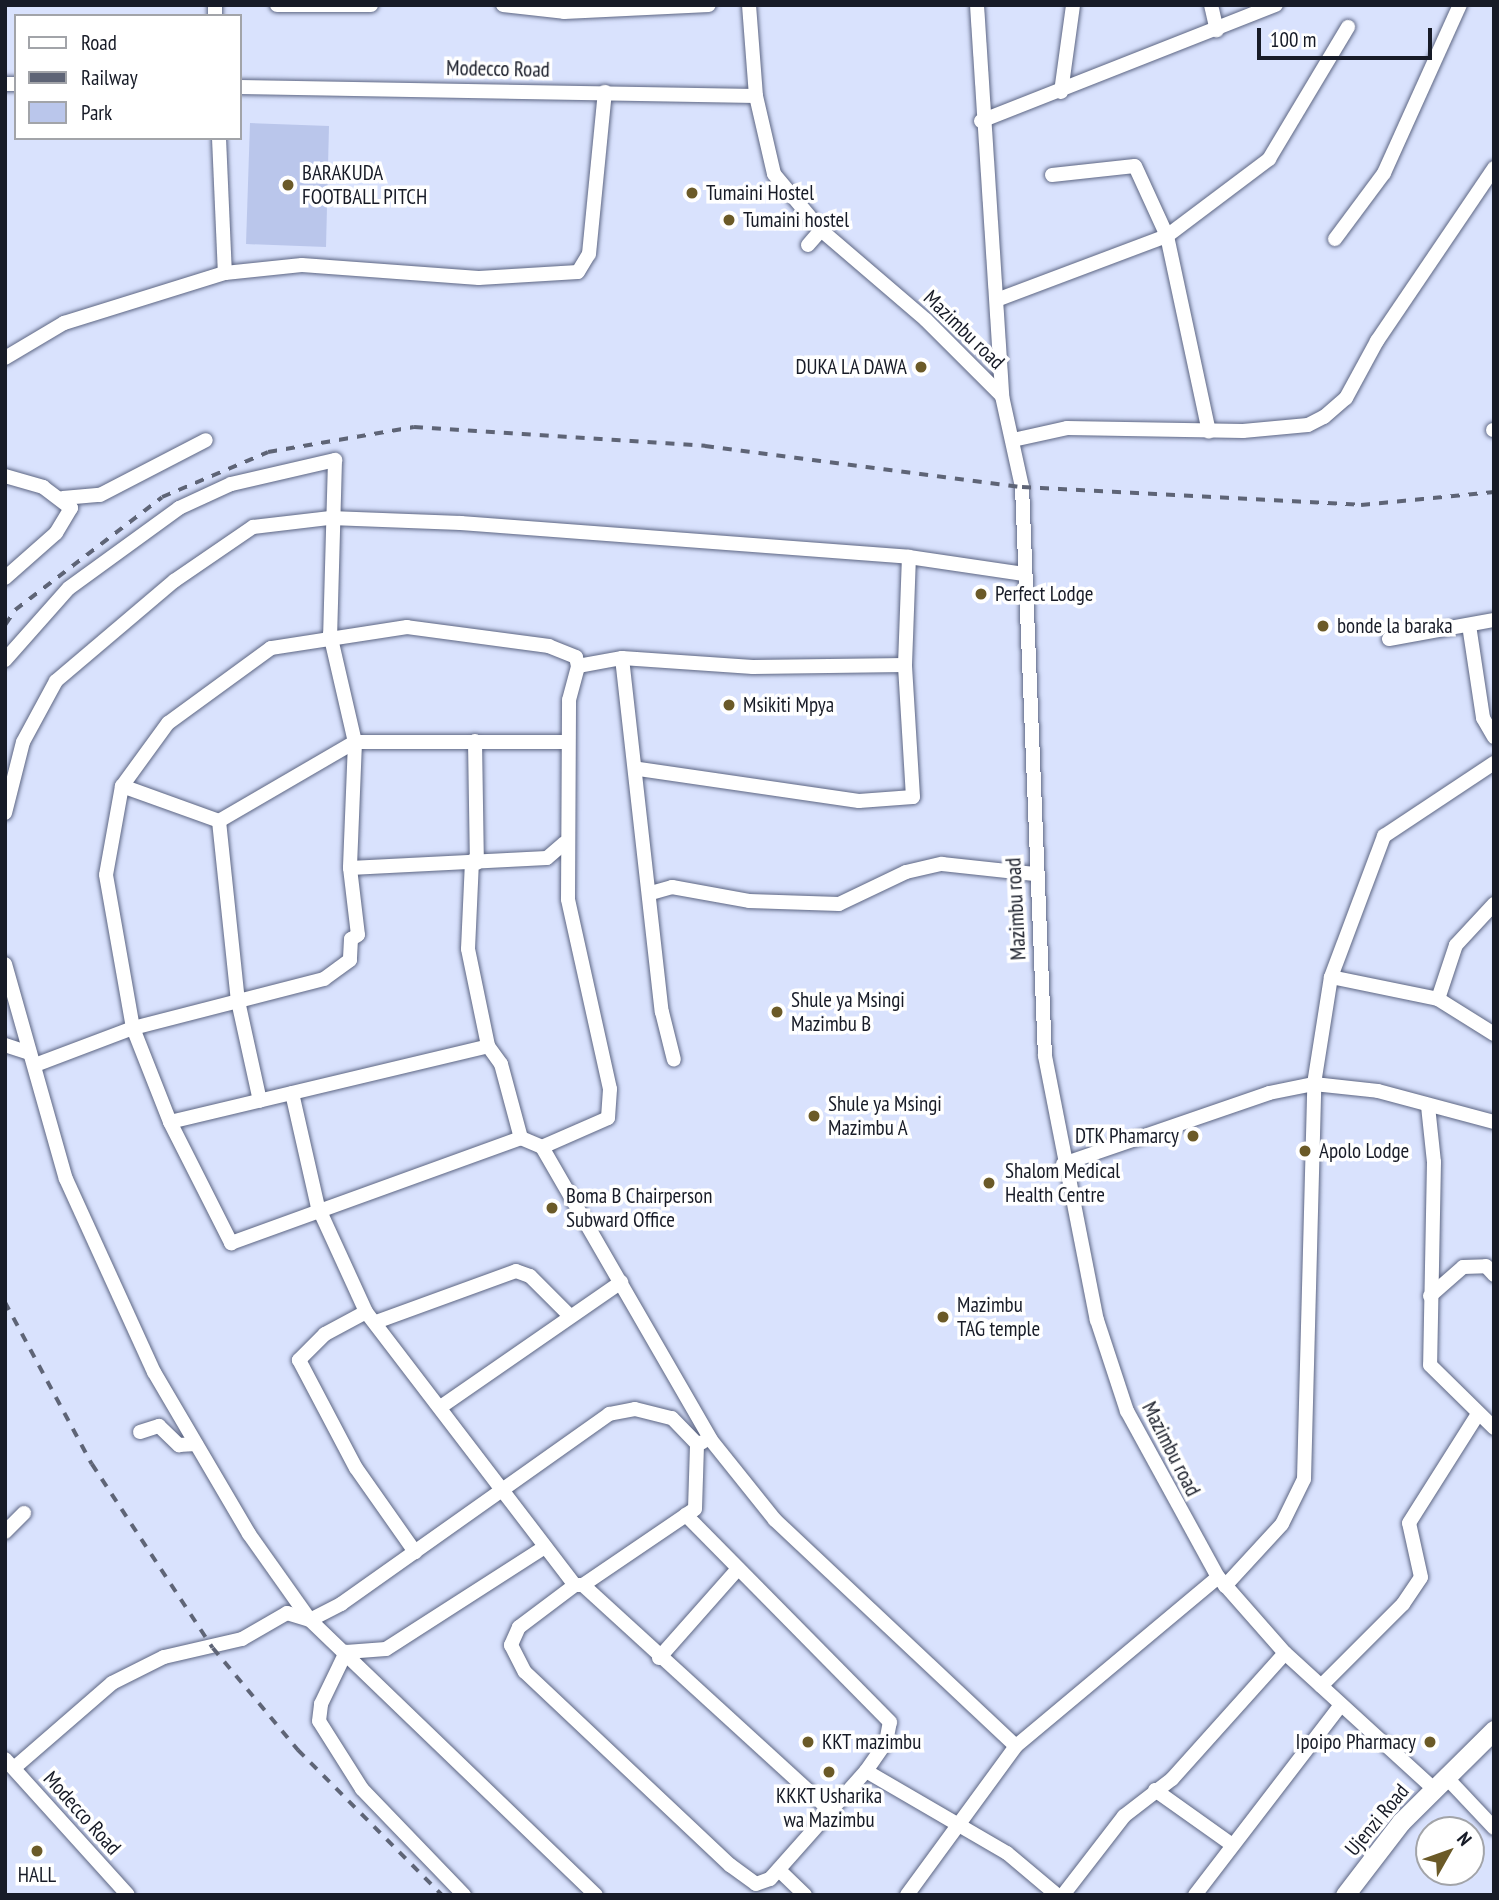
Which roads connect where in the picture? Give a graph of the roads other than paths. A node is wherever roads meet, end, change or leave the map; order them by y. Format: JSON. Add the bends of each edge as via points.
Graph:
{"nodes":[{"id":1,"x":277,"y":5,"type":"edge"},
{"id":2,"x":370,"y":5,"type":"edge"},
{"id":3,"x":503,"y":5,"type":"edge"},
{"id":4,"x":709,"y":5,"type":"edge"},
{"id":5,"x":749,"y":5,"type":"edge"},
{"id":6,"x":977,"y":5,"type":"edge"},
{"id":7,"x":1073,"y":5,"type":"edge"},
{"id":8,"x":1212,"y":5,"type":"edge"},
{"id":9,"x":1276,"y":5,"type":"edge"},
{"id":10,"x":1460,"y":5,"type":"edge"},
{"id":11,"x":1348,"y":27,"type":"dead end"},
{"id":12,"x":1217,"y":30,"type":"junction"},
{"id":13,"x":242,"y":87,"type":"edge"},
{"id":14,"x":605,"y":92,"type":"junction"},
{"id":15,"x":1062,"y":92,"type":"junction"},
{"id":16,"x":756,"y":96,"type":"junction"},
{"id":17,"x":981,"y":121,"type":"junction"},
{"id":18,"x":219,"y":140,"type":"edge"},
{"id":19,"x":1494,"y":167,"type":"edge"},
{"id":20,"x":1052,"y":175,"type":"dead end"},
{"id":21,"x":1489,"y":188,"type":"edge"},
{"id":22,"x":821,"y":230,"type":"junction"},
{"id":23,"x":1167,"y":236,"type":"junction"},
{"id":24,"x":1335,"y":239,"type":"dead end"},
{"id":25,"x":808,"y":245,"type":"dead end"},
{"id":26,"x":225,"y":274,"type":"junction"},
{"id":27,"x":999,"y":299,"type":"junction"},
{"id":28,"x":5,"y":358,"type":"edge"},
{"id":29,"x":1002,"y":396,"type":"junction"},
{"id":30,"x":1209,"y":432,"type":"junction"},
{"id":31,"x":206,"y":440,"type":"dead end"},
{"id":32,"x":1013,"y":440,"type":"junction"},
{"id":33,"x":5,"y":476,"type":"edge"},
{"id":34,"x":63,"y":498,"type":"junction"},
{"id":35,"x":330,"y":518,"type":"junction"},
{"id":36,"x":909,"y":557,"type":"junction"},
{"id":37,"x":1024,"y":574,"type":"junction"},
{"id":38,"x":5,"y":578,"type":"edge"},
{"id":39,"x":1494,"y":620,"type":"edge"},
{"id":40,"x":1469,"y":625,"type":"junction"},
{"id":41,"x":330,"y":634,"type":"junction"},
{"id":42,"x":1389,"y":639,"type":"dead end"},
{"id":43,"x":622,"y":658,"type":"junction"},
{"id":44,"x":5,"y":660,"type":"edge"},
{"id":45,"x":905,"y":665,"type":"junction"},
{"id":46,"x":579,"y":666,"type":"junction"},
{"id":47,"x":1494,"y":737,"type":"edge"},
{"id":48,"x":475,"y":741,"type":"junction"},
{"id":49,"x":568,"y":742,"type":"junction"},
{"id":50,"x":355,"y":743,"type":"junction"},
{"id":51,"x":1494,"y":763,"type":"edge"},
{"id":52,"x":639,"y":769,"type":"junction"},
{"id":53,"x":122,"y":786,"type":"junction"},
{"id":54,"x":5,"y":813,"type":"edge"},
{"id":55,"x":219,"y":821,"type":"junction"},
{"id":56,"x":564,"y":842,"type":"junction"},
{"id":57,"x":475,"y":862,"type":"junction"},
{"id":58,"x":351,"y":868,"type":"junction"},
{"id":59,"x":1034,"y":874,"type":"junction"},
{"id":60,"x":651,"y":893,"type":"junction"},
{"id":61,"x":1494,"y":904,"type":"edge"},
{"id":62,"x":5,"y":964,"type":"edge"},
{"id":63,"x":1331,"y":977,"type":"junction"},
{"id":64,"x":1438,"y":999,"type":"junction"},
{"id":65,"x":237,"y":1001,"type":"junction"},
{"id":66,"x":133,"y":1028,"type":"junction"},
{"id":67,"x":1494,"y":1034,"type":"edge"},
{"id":68,"x":5,"y":1045,"type":"edge"},
{"id":69,"x":488,"y":1046,"type":"junction"},
{"id":70,"x":33,"y":1059,"type":"junction"},
{"id":71,"x":674,"y":1060,"type":"dead end"},
{"id":72,"x":1314,"y":1084,"type":"junction"},
{"id":73,"x":292,"y":1093,"type":"junction"},
{"id":74,"x":260,"y":1101,"type":"junction"},
{"id":75,"x":1427,"y":1105,"type":"junction"},
{"id":76,"x":170,"y":1122,"type":"junction"},
{"id":77,"x":1494,"y":1122,"type":"edge"},
{"id":78,"x":522,"y":1138,"type":"junction"},
{"id":79,"x":542,"y":1147,"type":"junction"},
{"id":80,"x":1063,"y":1164,"type":"junction"},
{"id":81,"x":318,"y":1207,"type":"junction"},
{"id":82,"x":1494,"y":1275,"type":"edge"},
{"id":83,"x":621,"y":1282,"type":"junction"},
{"id":84,"x":1430,"y":1296,"type":"junction"},
{"id":85,"x":569,"y":1315,"type":"junction"},
{"id":86,"x":371,"y":1317,"type":"junction"},
{"id":87,"x":682,"y":1393,"type":"junction"},
{"id":88,"x":442,"y":1406,"type":"junction"},
{"id":89,"x":1478,"y":1414,"type":"junction"},
{"id":90,"x":695,"y":1415,"type":"junction"},
{"id":91,"x":671,"y":1418,"type":"junction"},
{"id":92,"x":1494,"y":1428,"type":"edge"},
{"id":93,"x":140,"y":1432,"type":"dead end"},
{"id":94,"x":704,"y":1442,"type":"junction"},
{"id":95,"x":196,"y":1444,"type":"junction"},
{"id":96,"x":499,"y":1488,"type":"junction"},
{"id":97,"x":24,"y":1513,"type":"dead end"},
{"id":98,"x":686,"y":1515,"type":"junction"},
{"id":99,"x":5,"y":1532,"type":"edge"},
{"id":100,"x":545,"y":1547,"type":"junction"},
{"id":101,"x":415,"y":1552,"type":"junction"},
{"id":102,"x":735,"y":1572,"type":"junction"},
{"id":103,"x":1222,"y":1581,"type":"junction"},
{"id":104,"x":579,"y":1585,"type":"junction"},
{"id":105,"x":310,"y":1620,"type":"junction"},
{"id":106,"x":346,"y":1652,"type":"junction"},
{"id":107,"x":1285,"y":1653,"type":"junction"},
{"id":108,"x":659,"y":1658,"type":"junction"},
{"id":109,"x":1321,"y":1686,"type":"junction"},
{"id":110,"x":1340,"y":1706,"type":"junction"},
{"id":111,"x":1494,"y":1730,"type":"edge"},
{"id":112,"x":1016,"y":1746,"type":"junction"},
{"id":113,"x":10,"y":1763,"type":"edge"},
{"id":114,"x":866,"y":1770,"type":"junction"},
{"id":115,"x":1440,"y":1782,"type":"junction"},
{"id":116,"x":1155,"y":1790,"type":"junction"},
{"id":117,"x":827,"y":1808,"type":"junction"},
{"id":118,"x":959,"y":1826,"type":"junction"},
{"id":119,"x":1494,"y":1828,"type":"edge"},
{"id":120,"x":1231,"y":1844,"type":"junction"},
{"id":121,"x":780,"y":1871,"type":"junction"},
{"id":122,"x":128,"y":1895,"type":"edge"},
{"id":123,"x":464,"y":1895,"type":"edge"},
{"id":124,"x":596,"y":1895,"type":"edge"},
{"id":125,"x":805,"y":1895,"type":"edge"},
{"id":126,"x":907,"y":1895,"type":"edge"},
{"id":127,"x":1057,"y":1895,"type":"edge"},
{"id":128,"x":1063,"y":1895,"type":"edge"},
{"id":129,"x":1195,"y":1895,"type":"edge"},
{"id":130,"x":1345,"y":1895,"type":"edge"}],
"edges":[{"from":1,"to":2,"type":"street"},
{"from":3,"to":4,"type":"street","via":[[564,12]]},
{"from":5,"to":16,"type":"street","name":"Mazimbu road"},
{"from":6,"to":17,"type":"street"},
{"from":7,"to":15,"type":"street"},
{"from":8,"to":12,"type":"street"},
{"from":9,"to":12,"type":"street"},
{"from":10,"to":24,"type":"street","via":[[1384,173]]},
{"from":11,"to":23,"type":"street","via":[[1269,159]]},
{"from":12,"to":15,"type":"street"},
{"from":13,"to":14,"type":"street","name":"Modecco Road"},
{"from":14,"to":16,"type":"street","name":"Modecco Road"},
{"from":14,"to":26,"type":"street","via":[[589,254],[578,272],[480,278],[302,265]]},
{"from":15,"to":17,"type":"street"},
{"from":16,"to":22,"type":"street","name":"Mazimbu road","via":[[774,174]]},
{"from":17,"to":27,"type":"street"},
{"from":18,"to":26,"type":"street"},
{"from":19,"to":21,"type":"street"},
{"from":20,"to":23,"type":"street","via":[[1135,166]]},
{"from":21,"to":30,"type":"street","via":[[1339,406],[1308,425]]},
{"from":22,"to":25,"type":"street"},
{"from":22,"to":29,"type":"street","name":"Mazimbu road","via":[[926,320]]},
{"from":23,"to":27,"type":"street"},
{"from":23,"to":30,"type":"street"},
{"from":26,"to":28,"type":"street","via":[[64,323]]},
{"from":27,"to":29,"type":"street"},
{"from":29,"to":32,"type":"street","name":"Mazimbu road"},
{"from":30,"to":32,"type":"street","via":[[1067,428]]},
{"from":31,"to":34,"type":"street","via":[[120,486],[76,501]]},
{"from":32,"to":37,"type":"street","name":"Mazimbu road","via":[[1022,487]]},
{"from":33,"to":34,"type":"street"},
{"from":34,"to":38,"type":"street","via":[[69,516]]},
{"from":35,"to":36,"type":"street"},
{"from":35,"to":41,"type":"street"},
{"from":35,"to":44,"type":"street","via":[[335,460],[231,484],[128,541],[36,618]]},
{"from":35,"to":54,"type":"street","via":[[253,527],[95,643],[56,681],[23,742]]},
{"from":36,"to":37,"type":"street"},
{"from":36,"to":45,"type":"street"},
{"from":37,"to":59,"type":"street","name":"Mazimbu road"},
{"from":39,"to":40,"type":"street"},
{"from":40,"to":42,"type":"street"},
{"from":40,"to":47,"type":"street","via":[[1483,718]]},
{"from":41,"to":46,"type":"street","via":[[407,627],[451,631],[549,646],[576,657]]},
{"from":41,"to":50,"type":"street"},
{"from":41,"to":53,"type":"street","via":[[249,659],[158,733]]},
{"from":43,"to":45,"type":"street","via":[[753,667]]},
{"from":43,"to":46,"type":"street"},
{"from":43,"to":52,"type":"street"},
{"from":45,"to":52,"type":"street","via":[[913,797],[859,802]]},
{"from":46,"to":49,"type":"street"},
{"from":48,"to":49,"type":"street"},
{"from":48,"to":50,"type":"street"},
{"from":48,"to":57,"type":"street"},
{"from":49,"to":56,"type":"street"},
{"from":50,"to":55,"type":"street"},
{"from":50,"to":58,"type":"street"},
{"from":51,"to":63,"type":"street","via":[[1384,836]]},
{"from":52,"to":60,"type":"street"},
{"from":53,"to":55,"type":"street"},
{"from":53,"to":66,"type":"street","via":[[107,887]]},
{"from":55,"to":65,"type":"street"},
{"from":56,"to":57,"type":"street","via":[[551,857]]},
{"from":56,"to":79,"type":"street","via":[[573,934],[611,1103],[599,1127]]},
{"from":57,"to":58,"type":"street"},
{"from":57,"to":69,"type":"street","via":[[468,949]]},
{"from":58,"to":65,"type":"street","via":[[358,935],[351,939],[350,960],[324,979]]},
{"from":59,"to":60,"type":"street","via":[[942,864],[906,872],[839,904],[749,901],[672,887]]},
{"from":59,"to":80,"type":"street","name":"Mazimbu road","via":[[1045,1056]]},
{"from":60,"to":71,"type":"street","via":[[662,1012]]},
{"from":61,"to":64,"type":"street","via":[[1456,945]]},
{"from":62,"to":70,"type":"street"},
{"from":63,"to":64,"type":"street"},
{"from":63,"to":72,"type":"street"},
{"from":64,"to":67,"type":"street"},
{"from":65,"to":66,"type":"street"},
{"from":65,"to":74,"type":"street"},
{"from":66,"to":70,"type":"street"},
{"from":66,"to":76,"type":"street"},
{"from":68,"to":70,"type":"street"},
{"from":69,"to":73,"type":"street"},
{"from":69,"to":78,"type":"street","via":[[501,1064]]},
{"from":70,"to":95,"type":"street","via":[[65,1179],[154,1372]]},
{"from":72,"to":75,"type":"street","via":[[1378,1091]]},
{"from":72,"to":80,"type":"street","via":[[1269,1093]]},
{"from":72,"to":103,"type":"street","via":[[1304,1479],[1282,1524]]},
{"from":73,"to":74,"type":"street"},
{"from":73,"to":81,"type":"street"},
{"from":74,"to":76,"type":"street"},
{"from":75,"to":77,"type":"street"},
{"from":75,"to":84,"type":"street","via":[[1434,1162]]},
{"from":76,"to":81,"type":"street","via":[[231,1243]]},
{"from":78,"to":79,"type":"street"},
{"from":78,"to":81,"type":"street"},
{"from":79,"to":83,"type":"street","via":[[570,1204]]},
{"from":80,"to":103,"type":"street","name":"Mazimbu road","via":[[1097,1320],[1127,1411]]},
{"from":81,"to":86,"type":"street"},
{"from":82,"to":84,"type":"street","via":[[1486,1266],[1463,1267]]},
{"from":83,"to":85,"type":"street"},
{"from":83,"to":87,"type":"street"},
{"from":84,"to":89,"type":"street","via":[[1430,1365]]},
{"from":85,"to":86,"type":"street","via":[[530,1276],[516,1271]]},
{"from":85,"to":88,"type":"street"},
{"from":86,"to":88,"type":"street"},
{"from":86,"to":101,"type":"street","via":[[325,1334],[299,1360],[356,1468]]},
{"from":87,"to":90,"type":"street"},
{"from":87,"to":91,"type":"street"},
{"from":88,"to":96,"type":"street"},
{"from":89,"to":92,"type":"street"},
{"from":89,"to":109,"type":"street","via":[[1409,1523],[1421,1577],[1403,1604]]},
{"from":90,"to":91,"type":"street"},
{"from":90,"to":94,"type":"street"},
{"from":91,"to":94,"type":"street"},
{"from":91,"to":96,"type":"street","via":[[635,1409],[609,1414]]},
{"from":93,"to":95,"type":"street","via":[[159,1426],[179,1445]]},
{"from":94,"to":98,"type":"street","via":[[698,1503]]},
{"from":94,"to":112,"type":"street","via":[[775,1521]]},
{"from":95,"to":105,"type":"street"},
{"from":96,"to":100,"type":"street"},
{"from":96,"to":101,"type":"street"},
{"from":97,"to":99,"type":"street"},
{"from":98,"to":102,"type":"street"},
{"from":98,"to":104,"type":"street"},
{"from":100,"to":104,"type":"street"},
{"from":100,"to":106,"type":"street","via":[[386,1649]]},
{"from":101,"to":105,"type":"street"},
{"from":102,"to":108,"type":"street"},
{"from":102,"to":114,"type":"street","via":[[890,1722],[886,1742]]},
{"from":103,"to":107,"type":"street","name":"Mazimbu road"},
{"from":103,"to":112,"type":"street"},
{"from":104,"to":108,"type":"street"},
{"from":104,"to":121,"type":"street","via":[[519,1627],[511,1645],[525,1672],[730,1865],[756,1884]]},
{"from":105,"to":106,"type":"street"},
{"from":105,"to":113,"type":"street","via":[[287,1613],[242,1639],[164,1657],[112,1683]]},
{"from":106,"to":123,"type":"street","via":[[319,1721],[387,1821]]},
{"from":106,"to":124,"type":"street"},
{"from":107,"to":109,"type":"street","name":"Mazimbu road"},
{"from":107,"to":116,"type":"street"},
{"from":108,"to":117,"type":"street"},
{"from":109,"to":110,"type":"street","name":"Mazimbu road"},
{"from":110,"to":115,"type":"street","name":"Mazimbu road"},
{"from":110,"to":120,"type":"street"},
{"from":111,"to":115,"type":"street","name":"Ujenzi Road"},
{"from":112,"to":118,"type":"street"},
{"from":113,"to":122,"type":"street","name":"Modecco Road"},
{"from":114,"to":117,"type":"street"},
{"from":114,"to":118,"type":"street"},
{"from":115,"to":119,"type":"street","name":"Mazimbu road"},
{"from":115,"to":130,"type":"street","name":"Ujenzi Road"},
{"from":116,"to":120,"type":"street"},
{"from":116,"to":128,"type":"street","via":[[1124,1816]]},
{"from":117,"to":121,"type":"street"},
{"from":118,"to":126,"type":"street"},
{"from":118,"to":127,"type":"street","via":[[1007,1853]]},
{"from":120,"to":129,"type":"street"},
{"from":121,"to":125,"type":"street"}]}
